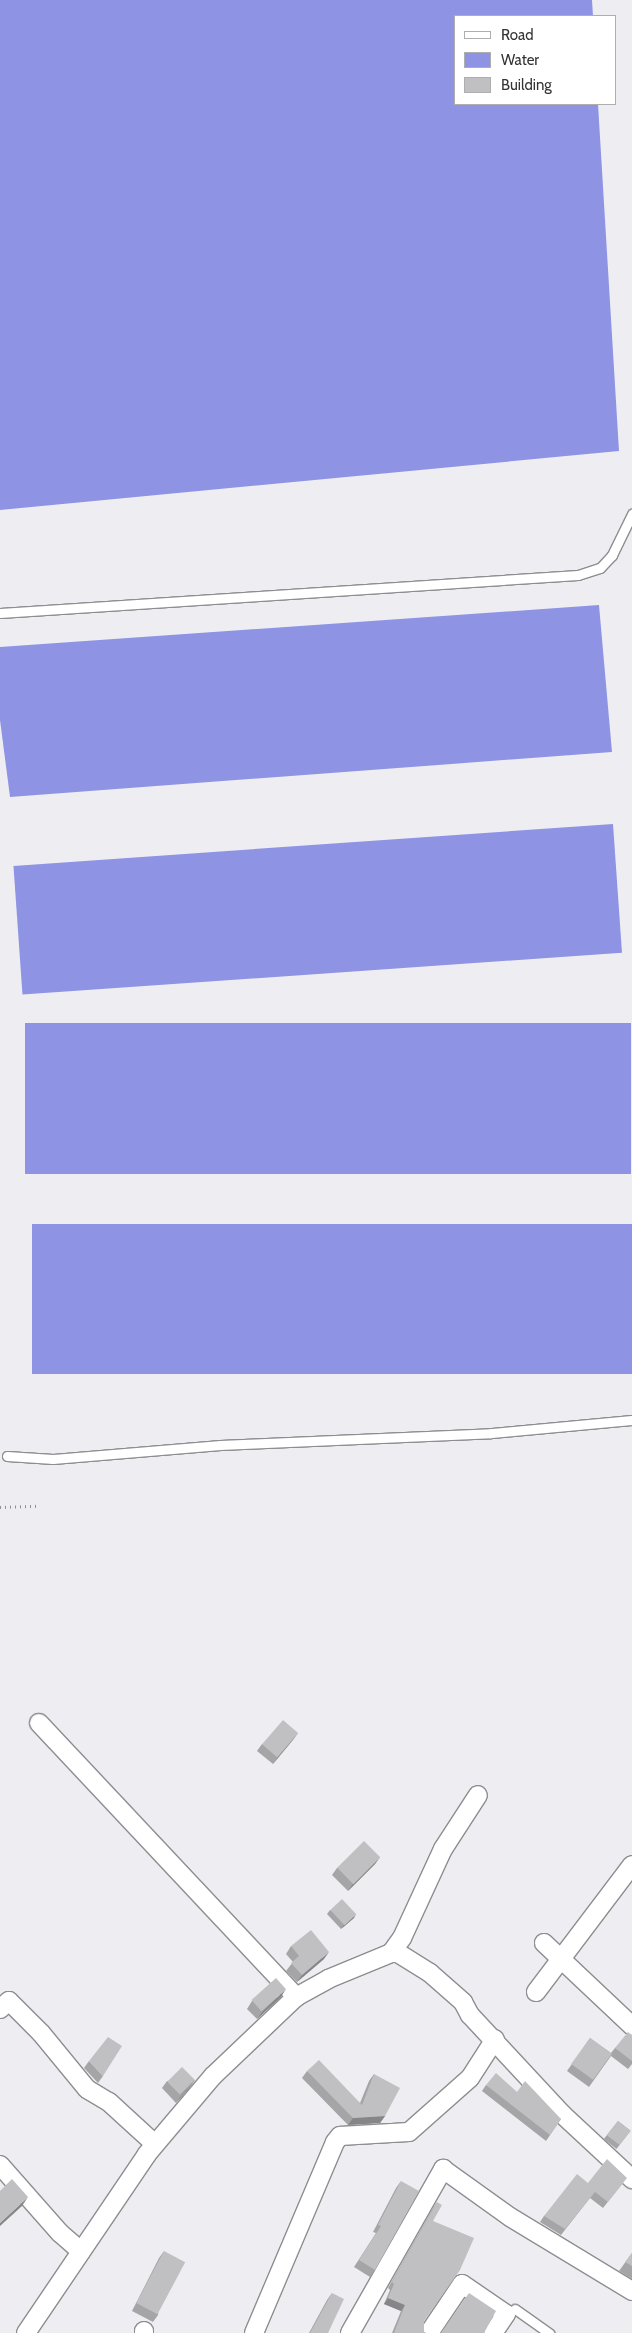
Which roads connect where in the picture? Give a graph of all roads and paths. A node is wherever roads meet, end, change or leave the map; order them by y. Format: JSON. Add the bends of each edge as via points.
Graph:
{"nodes":[{"id":1,"x":632,"y":514,"type":"edge"},
{"id":2,"x":0,"y":613,"type":"edge"},
{"id":3,"x":632,"y":1420,"type":"edge"},
{"id":4,"x":6,"y":1456,"type":"dead end"},
{"id":5,"x":38,"y":1506,"type":"dead end"},
{"id":6,"x":0,"y":1508,"type":"edge"},
{"id":7,"x":39,"y":1723,"type":"dead end"},
{"id":8,"x":478,"y":1796,"type":"dead end"},
{"id":9,"x":632,"y":1865,"type":"edge"},
{"id":10,"x":544,"y":1944,"type":"dead end"},
{"id":11,"x":390,"y":1953,"type":"junction"},
{"id":12,"x":561,"y":1959,"type":"junction"},
{"id":13,"x":536,"y":1992,"type":"dead end"},
{"id":14,"x":296,"y":1997,"type":"junction"},
{"id":15,"x":0,"y":2009,"type":"edge"},
{"id":16,"x":632,"y":2026,"type":"edge"},
{"id":17,"x":495,"y":2039,"type":"junction"},
{"id":18,"x":155,"y":2144,"type":"junction"},
{"id":19,"x":0,"y":2165,"type":"edge"},
{"id":20,"x":632,"y":2179,"type":"edge"},
{"id":21,"x":81,"y":2251,"type":"junction"},
{"id":22,"x":632,"y":2290,"type":"edge"},
{"id":23,"x":515,"y":2309,"type":"dead end"},
{"id":24,"x":26,"y":2333,"type":"edge"},
{"id":25,"x":254,"y":2333,"type":"edge"},
{"id":26,"x":350,"y":2333,"type":"edge"},
{"id":27,"x":429,"y":2333,"type":"edge"},
{"id":28,"x":492,"y":2333,"type":"edge"},
{"id":29,"x":549,"y":2333,"type":"edge"}],
"edges":[{"from":1,"to":2,"type":"lane","via":[[612,555],[600,568],[578,575]]},
{"from":3,"to":4,"type":"lane","via":[[491,1433],[220,1444],[53,1459]]},
{"from":5,"to":6,"type":"path"},
{"from":7,"to":14,"type":"street"},
{"from":8,"to":11,"type":"street","via":[[443,1849],[402,1938]]},
{"from":9,"to":12,"type":"street"},
{"from":10,"to":12,"type":"street"},
{"from":11,"to":14,"type":"street","via":[[328,1978]]},
{"from":11,"to":17,"type":"street","via":[[398,1953],[430,1973],[463,2002],[470,2015]]},
{"from":12,"to":13,"type":"street"},
{"from":12,"to":16,"type":"street"},
{"from":14,"to":18,"type":"street","via":[[213,2076]]},
{"from":15,"to":18,"type":"street","via":[[9,2001],[41,2033],[87,2089],[109,2102]]},
{"from":17,"to":20,"type":"street","via":[[562,2114]]},
{"from":17,"to":25,"type":"street","via":[[470,2078],[409,2132],[340,2136],[335,2142]]},
{"from":18,"to":21,"type":"street"},
{"from":19,"to":21,"type":"street","via":[[60,2233]]},
{"from":21,"to":24,"type":"street"},
{"from":22,"to":26,"type":"street","via":[[510,2217],[443,2169]]},
{"from":23,"to":29,"type":"lane"},
{"from":27,"to":28,"type":"street","via":[[462,2284],[506,2314]]}]}
